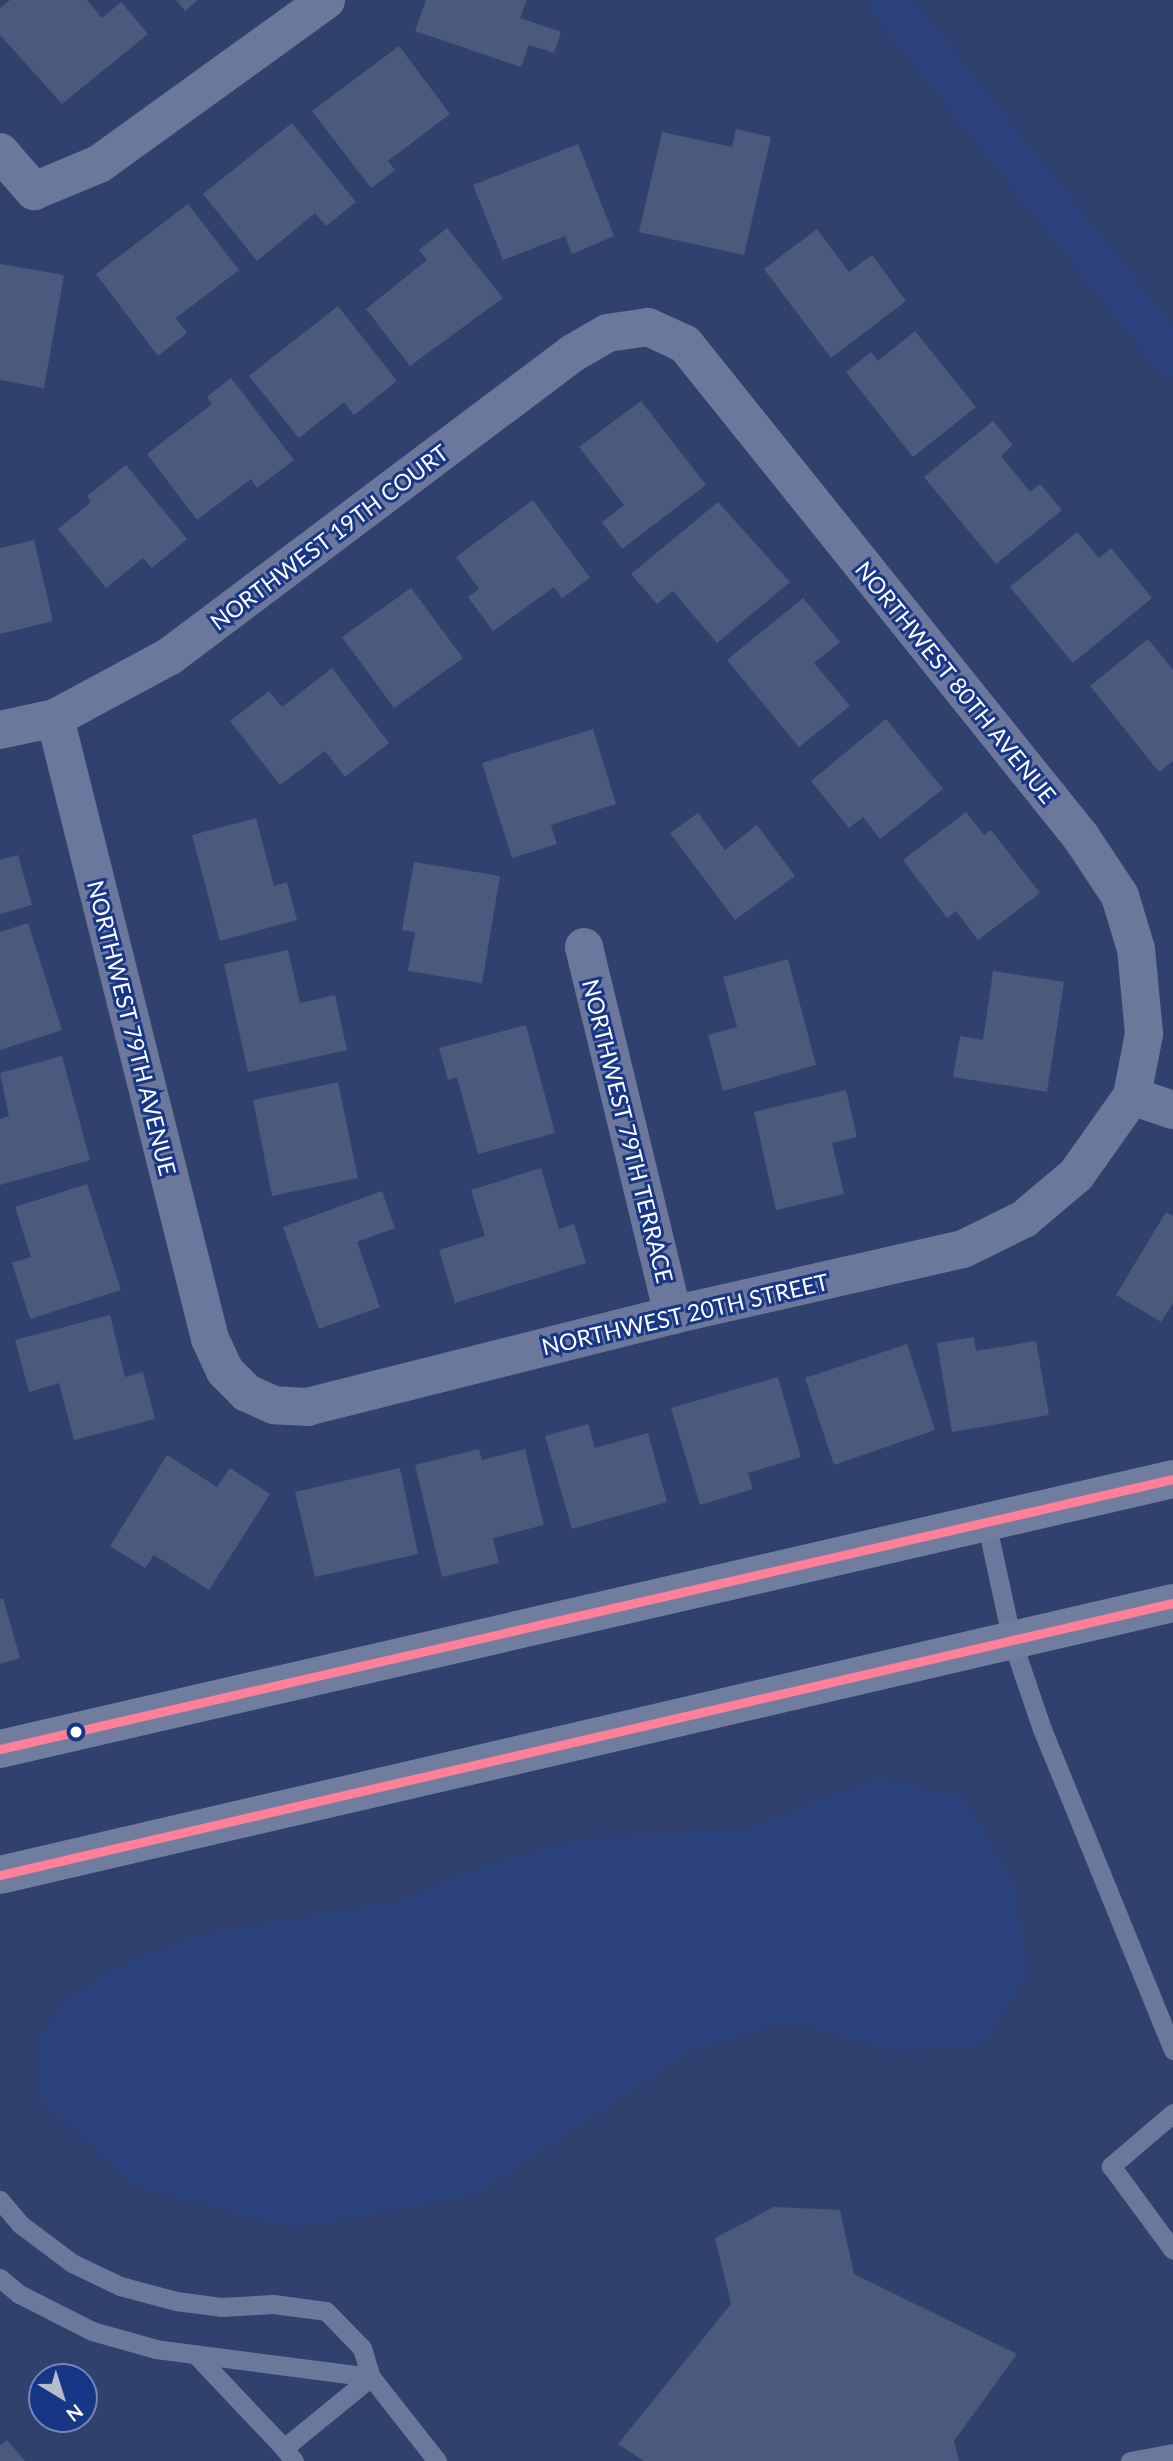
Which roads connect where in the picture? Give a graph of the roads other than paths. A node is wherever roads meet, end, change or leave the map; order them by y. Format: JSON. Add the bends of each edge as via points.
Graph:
{"nodes":[{"id":1,"x":326,"y":0,"type":"edge"},
{"id":2,"x":0,"y":152,"type":"edge"},
{"id":3,"x":648,"y":327,"type":"joint"},
{"id":4,"x":55,"y":718,"type":"junction"},
{"id":5,"x":0,"y":730,"type":"edge"},
{"id":6,"x":584,"y":947,"type":"dead end"},
{"id":7,"x":1132,"y":1096,"type":"junction"},
{"id":8,"x":1173,"y":1110,"type":"edge"},
{"id":9,"x":673,"y":1315,"type":"junction"},
{"id":10,"x":210,"y":1339,"type":"joint"},
{"id":11,"x":1173,"y":1479,"type":"edge"},
{"id":12,"x":986,"y":1521,"type":"junction"},
{"id":13,"x":1173,"y":1603,"type":"edge"},
{"id":14,"x":1012,"y":1641,"type":"junction"},
{"id":15,"x":0,"y":1749,"type":"edge"},
{"id":16,"x":0,"y":1875,"type":"edge"},
{"id":17,"x":1173,"y":2050,"type":"edge"},
{"id":18,"x":1173,"y":2113,"type":"edge"},
{"id":19,"x":0,"y":2200,"type":"edge"},
{"id":20,"x":1173,"y":2250,"type":"edge"},
{"id":21,"x":0,"y":2278,"type":"edge"},
{"id":22,"x":197,"y":2356,"type":"junction"},
{"id":23,"x":370,"y":2377,"type":"junction"},
{"id":24,"x":1173,"y":2454,"type":"edge"},
{"id":25,"x":288,"y":2455,"type":"edge"},
{"id":26,"x":437,"y":2461,"type":"edge"},
{"id":27,"x":1130,"y":2461,"type":"edge"}],
"edges":[{"from":1,"to":2,"type":"street","via":[[99,164],[34,191]]},
{"from":3,"to":4,"type":"street","name":"NORTHWEST 19TH COURT","via":[[607,333],[573,353],[170,656]]},
{"from":3,"to":7,"type":"street","name":"NORTHWEST 80TH AVENUE","via":[[685,344],[1081,837],[1120,896],[1136,949],[1144,1034]]},
{"from":4,"to":5,"type":"street","name":"NORTHWEST 19TH COURT"},
{"from":4,"to":10,"type":"street","name":"NORTHWEST 79TH AVENUE"},
{"from":6,"to":9,"type":"street","name":"NORTHWEST 79TH TERRACE"},
{"from":7,"to":8,"type":"street"},
{"from":7,"to":9,"type":"street","name":"NORTHWEST 20TH STREET","via":[[1076,1175],[1024,1219],[963,1249]]},
{"from":9,"to":10,"type":"street","name":"NORTHWEST 20TH STREET","via":[[308,1407],[274,1405],[247,1393],[225,1371]]},
{"from":11,"to":12,"type":"main road"},
{"from":12,"to":14,"type":"lane"},
{"from":12,"to":15,"type":"main road"},
{"from":13,"to":14,"type":"main road"},
{"from":14,"to":16,"type":"main road"},
{"from":14,"to":17,"type":"lane","via":[[1042,1729]]},
{"from":18,"to":20,"type":"lane","via":[[1111,2166]]},
{"from":19,"to":23,"type":"lane","via":[[20,2224],[72,2263],[120,2286],[221,2307],[273,2304],[326,2311],[362,2348]]},
{"from":21,"to":22,"type":"lane","via":[[19,2294],[92,2330]]},
{"from":22,"to":23,"type":"lane"},
{"from":22,"to":25,"type":"lane"},
{"from":23,"to":25,"type":"lane"},
{"from":23,"to":26,"type":"lane"},
{"from":24,"to":27,"type":"lane"}]}
